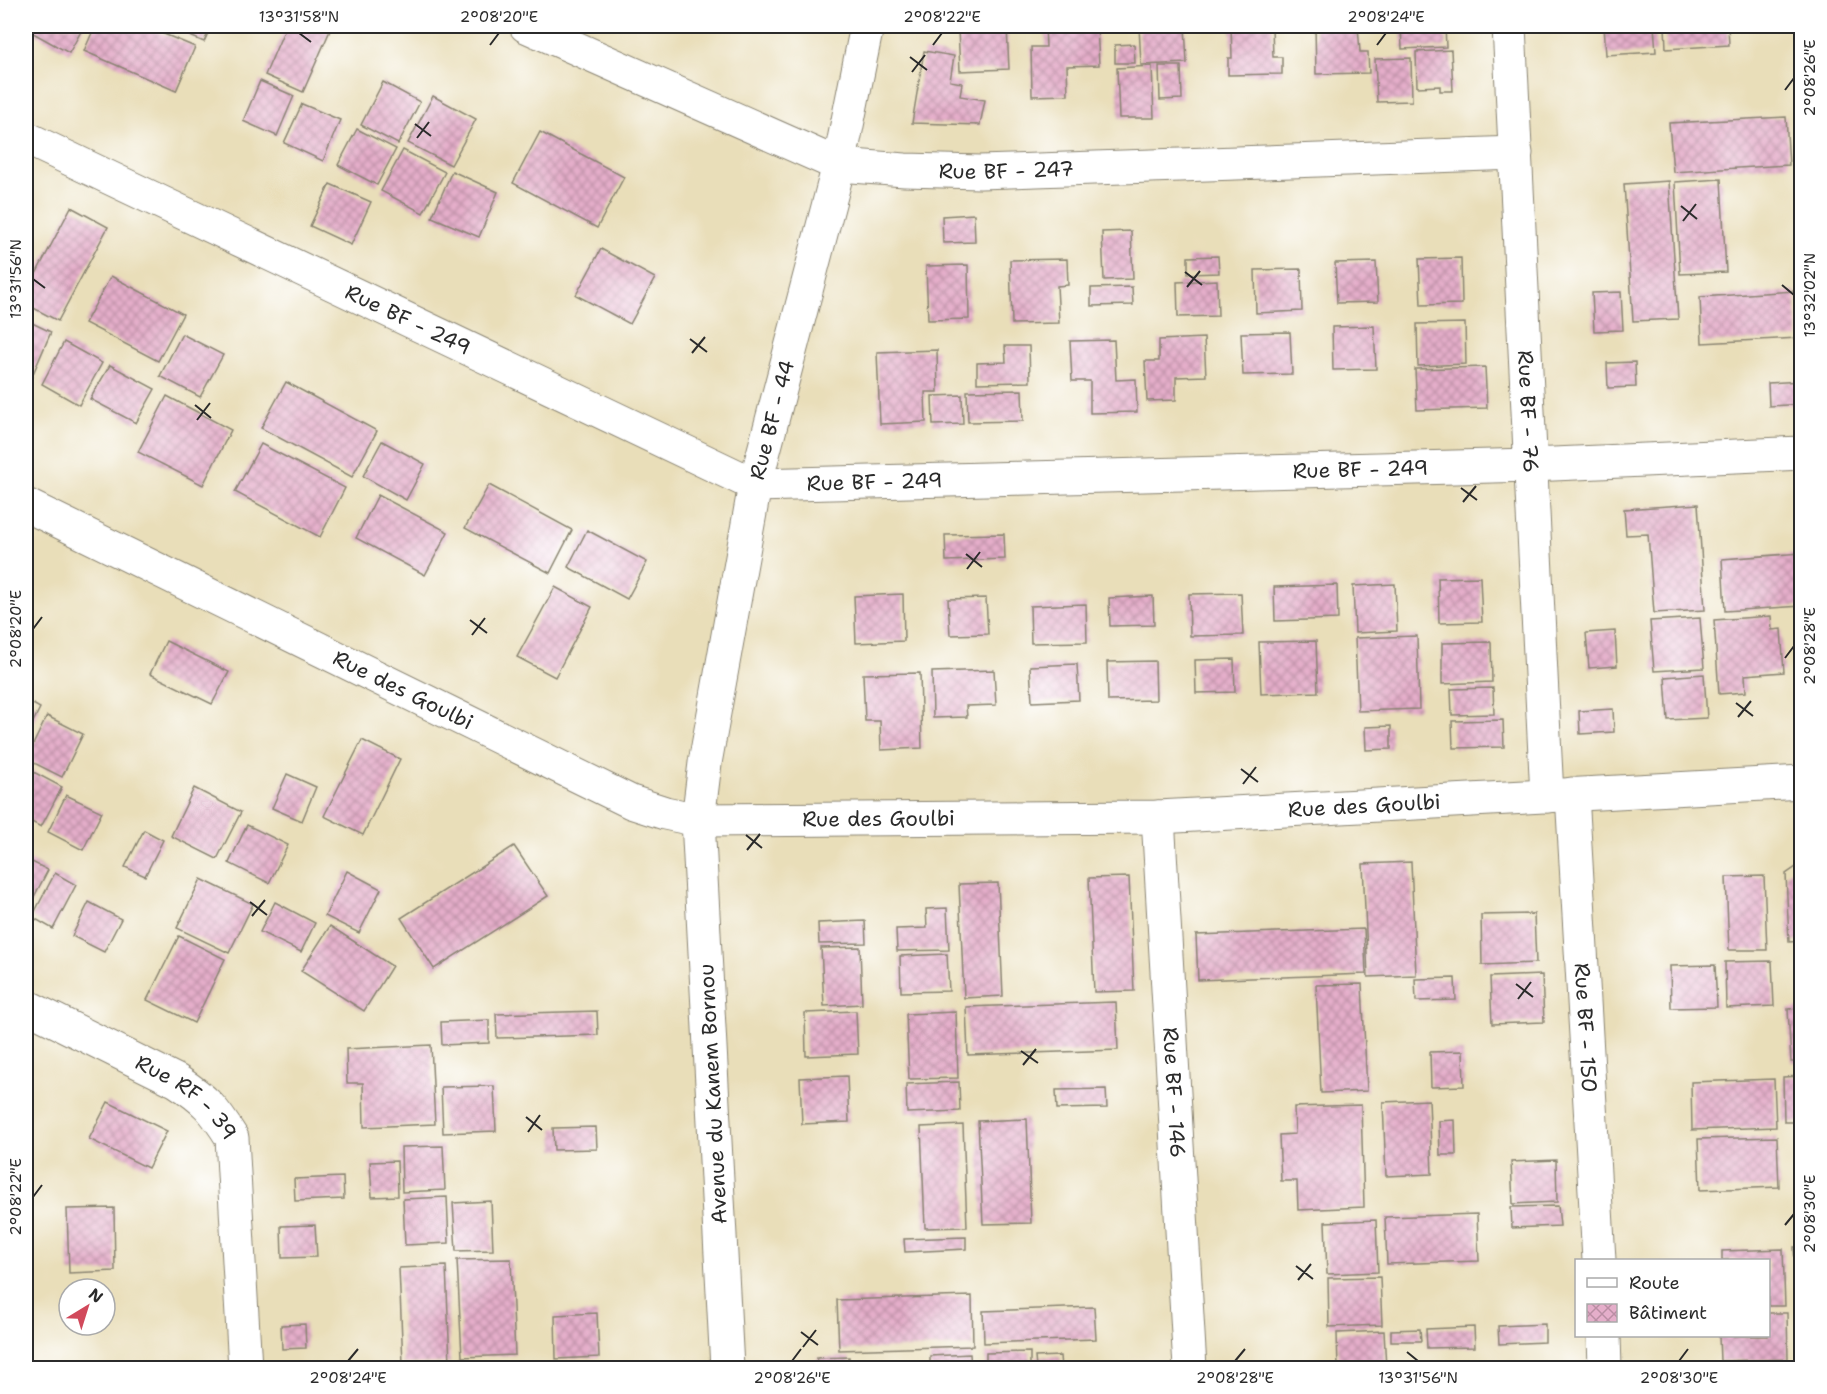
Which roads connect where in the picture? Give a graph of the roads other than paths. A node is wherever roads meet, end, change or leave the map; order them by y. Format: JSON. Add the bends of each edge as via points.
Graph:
{"nodes":[{"id":1,"x":526,"y":26,"type":"edge"},
{"id":2,"x":867,"y":26,"type":"edge"},
{"id":3,"x":1509,"y":26,"type":"edge"},
{"id":4,"x":26,"y":138,"type":"edge"},
{"id":5,"x":1516,"y":153,"type":"junction"},
{"id":6,"x":839,"y":165,"type":"junction"},
{"id":7,"x":1802,"y":453,"type":"edge"},
{"id":8,"x":1531,"y":465,"type":"junction"},
{"id":9,"x":755,"y":485,"type":"junction"},
{"id":10,"x":26,"y":505,"type":"edge"},
{"id":11,"x":1802,"y":782,"type":"edge"},
{"id":12,"x":1560,"y":795,"type":"junction"},
{"id":13,"x":1158,"y":817,"type":"junction"},
{"id":14,"x":698,"y":820,"type":"junction"},
{"id":15,"x":26,"y":1006,"type":"edge"},
{"id":16,"x":1599,"y":1259,"type":"edge"},
{"id":17,"x":1604,"y":1337,"type":"edge"},
{"id":18,"x":245,"y":1368,"type":"edge"},
{"id":19,"x":727,"y":1368,"type":"edge"},
{"id":20,"x":1190,"y":1368,"type":"edge"},
{"id":21,"x":1605,"y":1368,"type":"edge"}],
"edges":[{"from":1,"to":6,"type":"street","name":"Rue BF - 247"},
{"from":2,"to":6,"type":"street","name":"Rue BF - 44"},
{"from":3,"to":5,"type":"street","name":"Rue BF - 76"},
{"from":4,"to":9,"type":"street","name":"Rue BF - 249"},
{"from":5,"to":6,"type":"street","name":"Rue BF - 247","via":[[980,172]]},
{"from":5,"to":8,"type":"street","name":"Rue BF - 76"},
{"from":6,"to":9,"type":"street","name":"Rue BF - 44"},
{"from":7,"to":8,"type":"street","name":"Rue BF - 249"},
{"from":8,"to":9,"type":"street","name":"Rue BF - 249"},
{"from":8,"to":12,"type":"street","name":"Rue BF - 76"},
{"from":9,"to":14,"type":"street","name":"Rue BF - 44"},
{"from":10,"to":14,"type":"street","name":"Rue des Goulbi","via":[[631,802]]},
{"from":11,"to":12,"type":"street","name":"Rue des Goulbi"},
{"from":12,"to":13,"type":"street","name":"Rue des Goulbi"},
{"from":12,"to":16,"type":"street","name":"Rue BF - 150"},
{"from":13,"to":14,"type":"street","name":"Rue des Goulbi"},
{"from":13,"to":20,"type":"street","name":"Rue BF - 146"},
{"from":14,"to":19,"type":"street","name":"Avenue du Kanem Bornou"},
{"from":15,"to":18,"type":"street","name":"Rue RF - 39","via":[[199,1095],[216,1112],[232,1138]]},
{"from":17,"to":21,"type":"street"}]}
